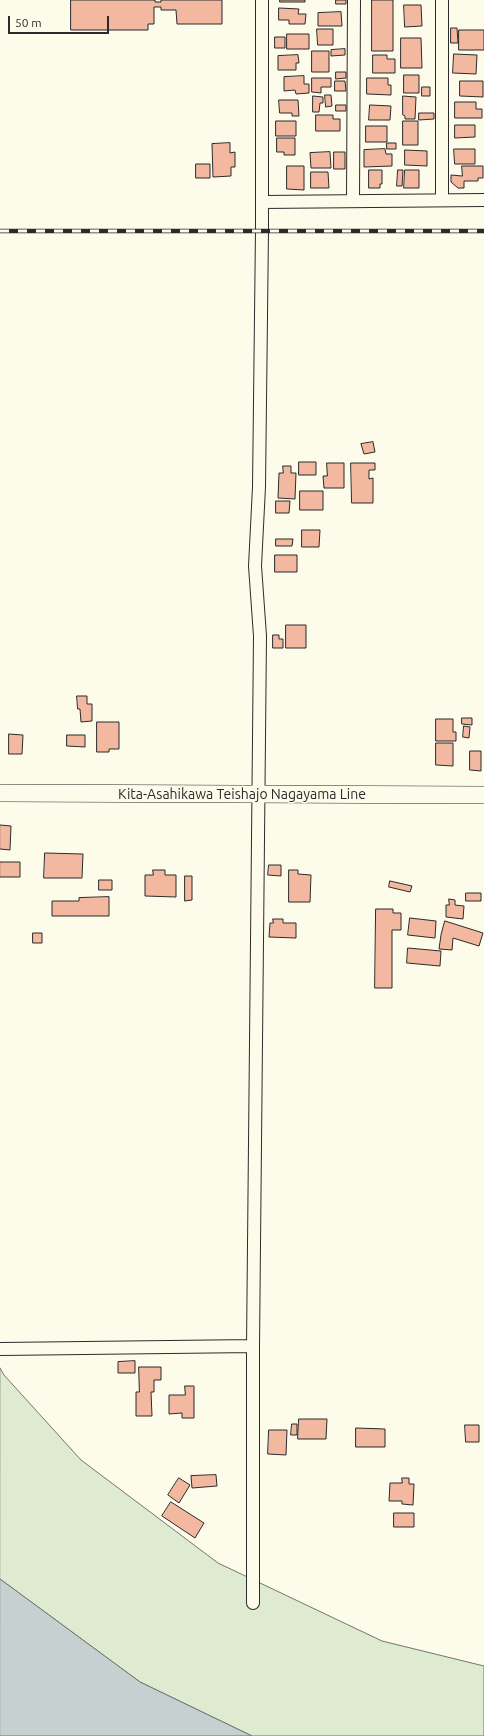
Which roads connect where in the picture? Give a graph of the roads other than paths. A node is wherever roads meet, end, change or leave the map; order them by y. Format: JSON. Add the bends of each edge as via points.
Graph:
{"nodes":[{"id":1,"x":262,"y":0,"type":"edge"},
{"id":2,"x":354,"y":0,"type":"edge"},
{"id":3,"x":442,"y":0,"type":"edge"},
{"id":4,"x":353,"y":200,"type":"junction"},
{"id":5,"x":442,"y":200,"type":"junction"},
{"id":6,"x":484,"y":200,"type":"edge"},
{"id":7,"x":262,"y":202,"type":"junction"},
{"id":8,"x":0,"y":793,"type":"edge"},
{"id":9,"x":259,"y":794,"type":"junction"},
{"id":10,"x":484,"y":795,"type":"edge"},
{"id":11,"x":253,"y":1346,"type":"junction"},
{"id":12,"x":0,"y":1349,"type":"edge"},
{"id":13,"x":253,"y":1603,"type":"dead end"}],
"edges":[{"from":1,"to":7,"type":"street"},
{"from":2,"to":4,"type":"street"},
{"from":3,"to":5,"type":"street"},
{"from":4,"to":5,"type":"street"},
{"from":4,"to":7,"type":"street"},
{"from":5,"to":6,"type":"street"},
{"from":7,"to":9,"type":"street","via":[[259,487],[254,566],[260,636]]},
{"from":8,"to":9,"type":"main road","name":"Kita-Asahikawa Teishajo Nagayama Line"},
{"from":9,"to":10,"type":"main road","name":"Kita-Asahikawa Teishajo Nagayama Line"},
{"from":9,"to":11,"type":"street"},
{"from":11,"to":12,"type":"street"},
{"from":11,"to":13,"type":"street"}]}
